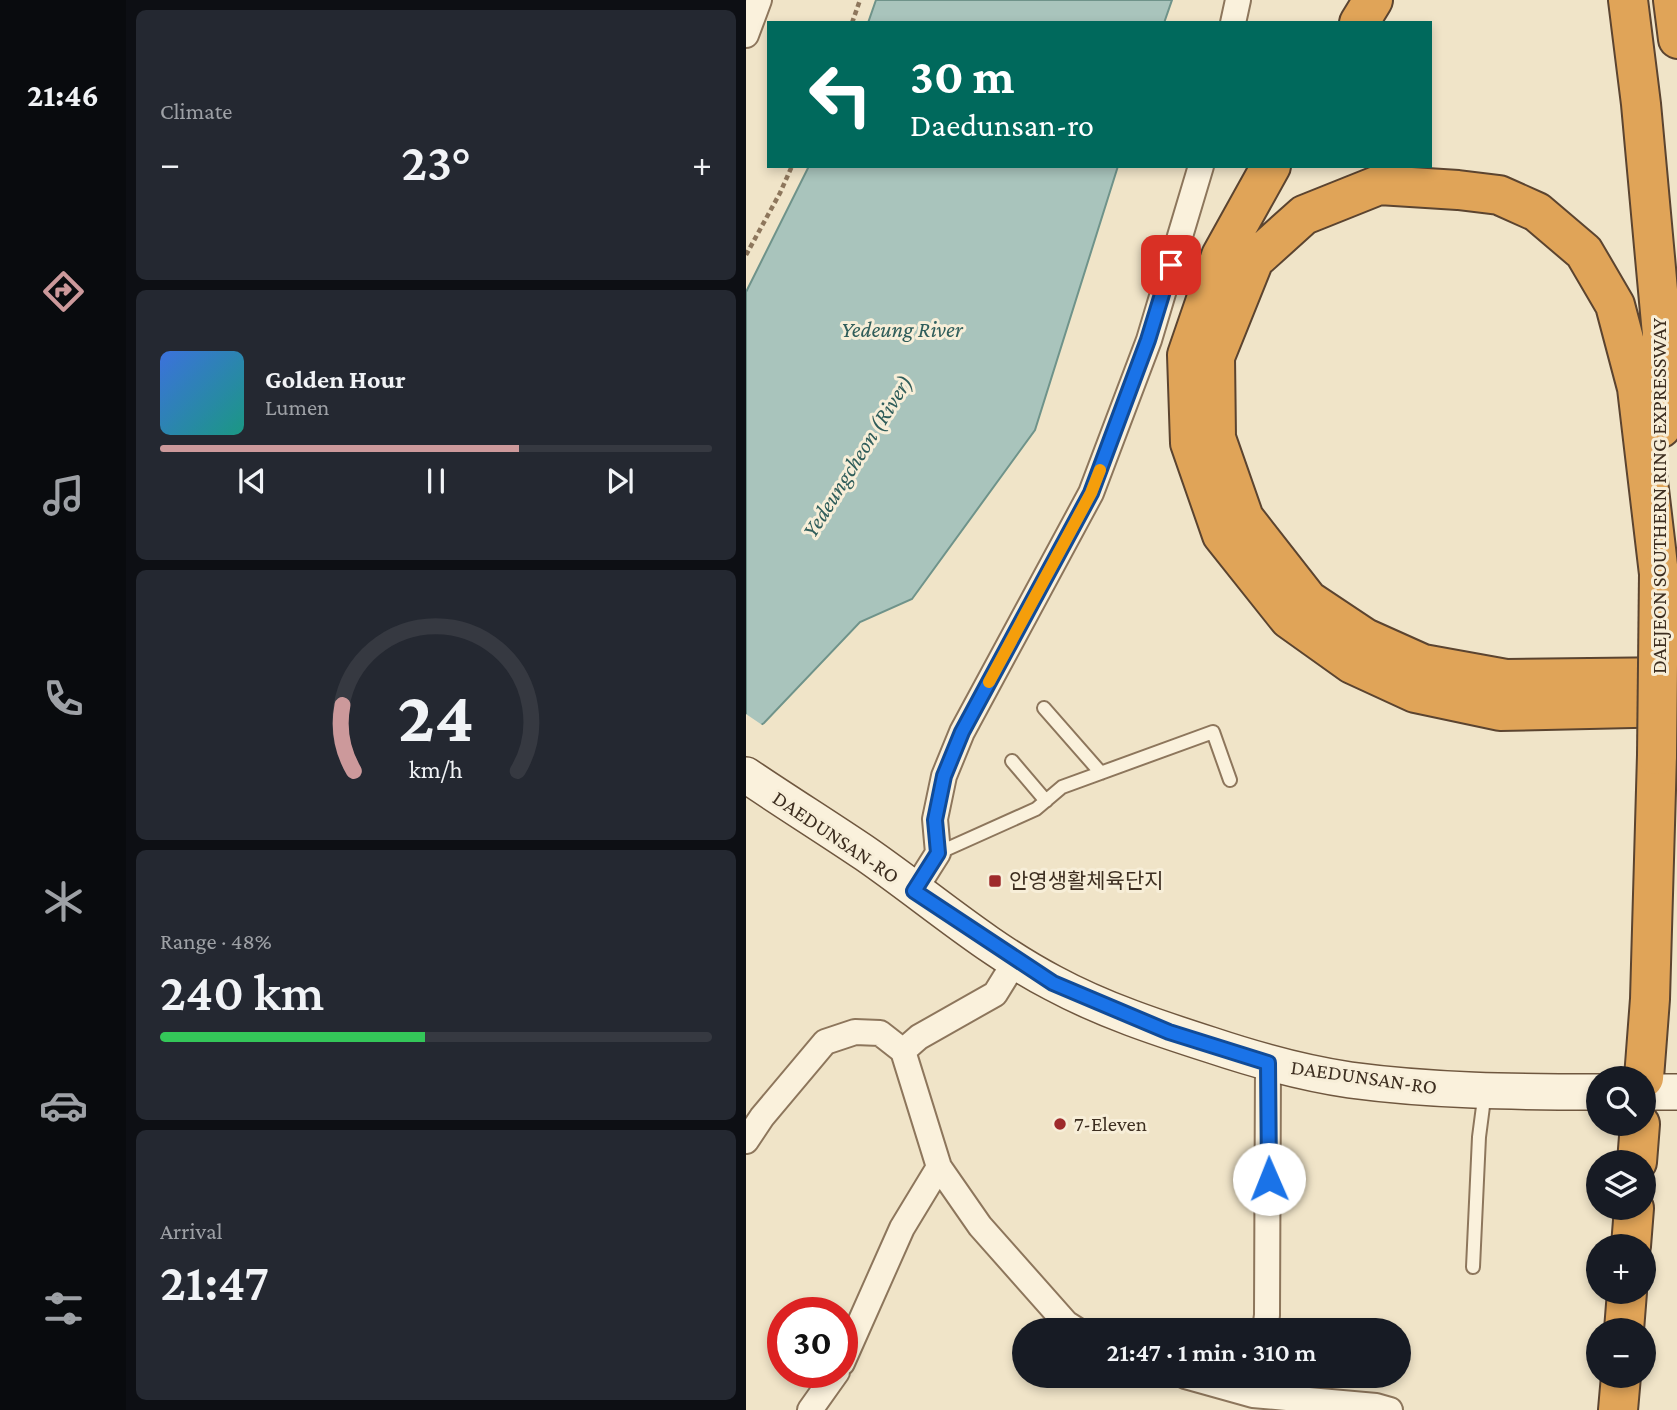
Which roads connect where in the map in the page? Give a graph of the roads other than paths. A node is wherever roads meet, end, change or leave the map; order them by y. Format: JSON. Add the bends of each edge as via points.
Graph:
{"nodes":[{"id":1,"x":759,"y":0,"type":"edge"},
{"id":2,"x":1238,"y":0,"type":"edge"},
{"id":3,"x":1373,"y":0,"type":"edge"},
{"id":4,"x":1628,"y":0,"type":"edge"},
{"id":5,"x":1673,"y":0,"type":"edge"},
{"id":6,"x":1233,"y":21,"type":"edge"},
{"id":7,"x":1360,"y":21,"type":"edge"},
{"id":8,"x":746,"y":35,"type":"edge"},
{"id":9,"x":1678,"y":39,"type":"edge"},
{"id":10,"x":1200,"y":168,"type":"edge"},
{"id":11,"x":1270,"y":168,"type":"edge"},
{"id":12,"x":1659,"y":574,"type":"junction"},
{"id":13,"x":1678,"y":677,"type":"edge"},
{"id":14,"x":1678,"y":707,"type":"edge"},
{"id":15,"x":1045,"y":708,"type":"dead end"},
{"id":16,"x":1012,"y":761,"type":"dead end"},
{"id":17,"x":1101,"y":773,"type":"junction"},
{"id":18,"x":746,"y":775,"type":"edge"},
{"id":19,"x":1230,"y":780,"type":"dead end"},
{"id":20,"x":1046,"y":801,"type":"junction"},
{"id":21,"x":938,"y":853,"type":"junction"},
{"id":22,"x":914,"y":891,"type":"junction"},
{"id":23,"x":1016,"y":960,"type":"junction"},
{"id":24,"x":903,"y":1051,"type":"junction"},
{"id":25,"x":1268,"y":1063,"type":"junction"},
{"id":26,"x":1645,"y":1066,"type":"edge"},
{"id":27,"x":1485,"y":1091,"type":"junction"},
{"id":28,"x":1586,"y":1092,"type":"edge"},
{"id":29,"x":1656,"y":1092,"type":"edge"},
{"id":30,"x":1678,"y":1092,"type":"edge"},
{"id":31,"x":746,"y":1141,"type":"edge"},
{"id":32,"x":939,"y":1167,"type":"junction"},
{"id":33,"x":1473,"y":1267,"type":"dead end"},
{"id":34,"x":1062,"y":1318,"type":"edge"},
{"id":35,"x":1267,"y":1318,"type":"edge"},
{"id":36,"x":858,"y":1327,"type":"edge"},
{"id":37,"x":826,"y":1388,"type":"edge"},
{"id":38,"x":1233,"y":1388,"type":"edge"},
{"id":39,"x":1620,"y":1388,"type":"edge"},
{"id":40,"x":1253,"y":1393,"type":"edge"},
{"id":41,"x":810,"y":1410,"type":"edge"},
{"id":42,"x":1390,"y":1410,"type":"edge"},
{"id":43,"x":1618,"y":1410,"type":"edge"}],
"edges":[{"from":1,"to":8,"type":"street"},
{"from":2,"to":6,"type":"street"},
{"from":3,"to":7,"type":"highway"},
{"from":4,"to":12,"type":"highway","name":"DAEJEON SOUTHERN RING EXPRESSWAY","via":[[1662,334]]},
{"from":5,"to":9,"type":"highway"},
{"from":10,"to":21,"type":"street","via":[[1148,340],[1091,493],[962,732],[944,776],[935,820]]},
{"from":11,"to":14,"type":"highway","via":[[1221,256],[1187,355],[1190,443],[1222,535],[1289,619],[1352,664],[1415,693],[1500,711]]},
{"from":12,"to":13,"type":"highway","via":[[1637,388],[1615,305],[1584,252],[1537,212],[1499,195],[1380,185],[1304,215],[1254,260],[1215,357],[1216,438],[1244,518],[1308,600],[1365,638],[1423,664],[1506,679]]},
{"from":12,"to":26,"type":"highway","name":"DAEJEON SOUTHERN RING EXPRESSWAY","bridge":true},
{"from":15,"to":17,"type":"lane"},
{"from":16,"to":20,"type":"lane"},
{"from":17,"to":19,"type":"lane","via":[[1213,733]]},
{"from":17,"to":20,"type":"lane","via":[[1062,787]]},
{"from":18,"to":22,"type":"main road","name":"DAEDUNSAN-RO"},
{"from":20,"to":21,"type":"lane"},
{"from":21,"to":22,"type":"street"},
{"from":22,"to":23,"type":"main road","name":"DAEDUNSAN-RO"},
{"from":23,"to":24,"type":"street","via":[[995,994]]},
{"from":23,"to":25,"type":"main road","name":"DAEDUNSAN-RO","via":[[1099,1004]]},
{"from":24,"to":31,"type":"street","via":[[880,1034],[855,1032],[825,1042]]},
{"from":24,"to":32,"type":"street"},
{"from":25,"to":27,"type":"main road","name":"DAEDUNSAN-RO","via":[[1347,1079]]},
{"from":25,"to":35,"type":"street"},
{"from":27,"to":28,"type":"main road","name":"DAEDUNSAN-RO"},
{"from":27,"to":33,"type":"lane"},
{"from":29,"to":30,"type":"main road"},
{"from":32,"to":34,"type":"street","via":[[980,1226]]},
{"from":32,"to":36,"type":"street","via":[[902,1228]]},
{"from":37,"to":41,"type":"street"},
{"from":38,"to":40,"type":"street"},
{"from":39,"to":43,"type":"highway"},
{"from":40,"to":42,"type":"street"}]}
